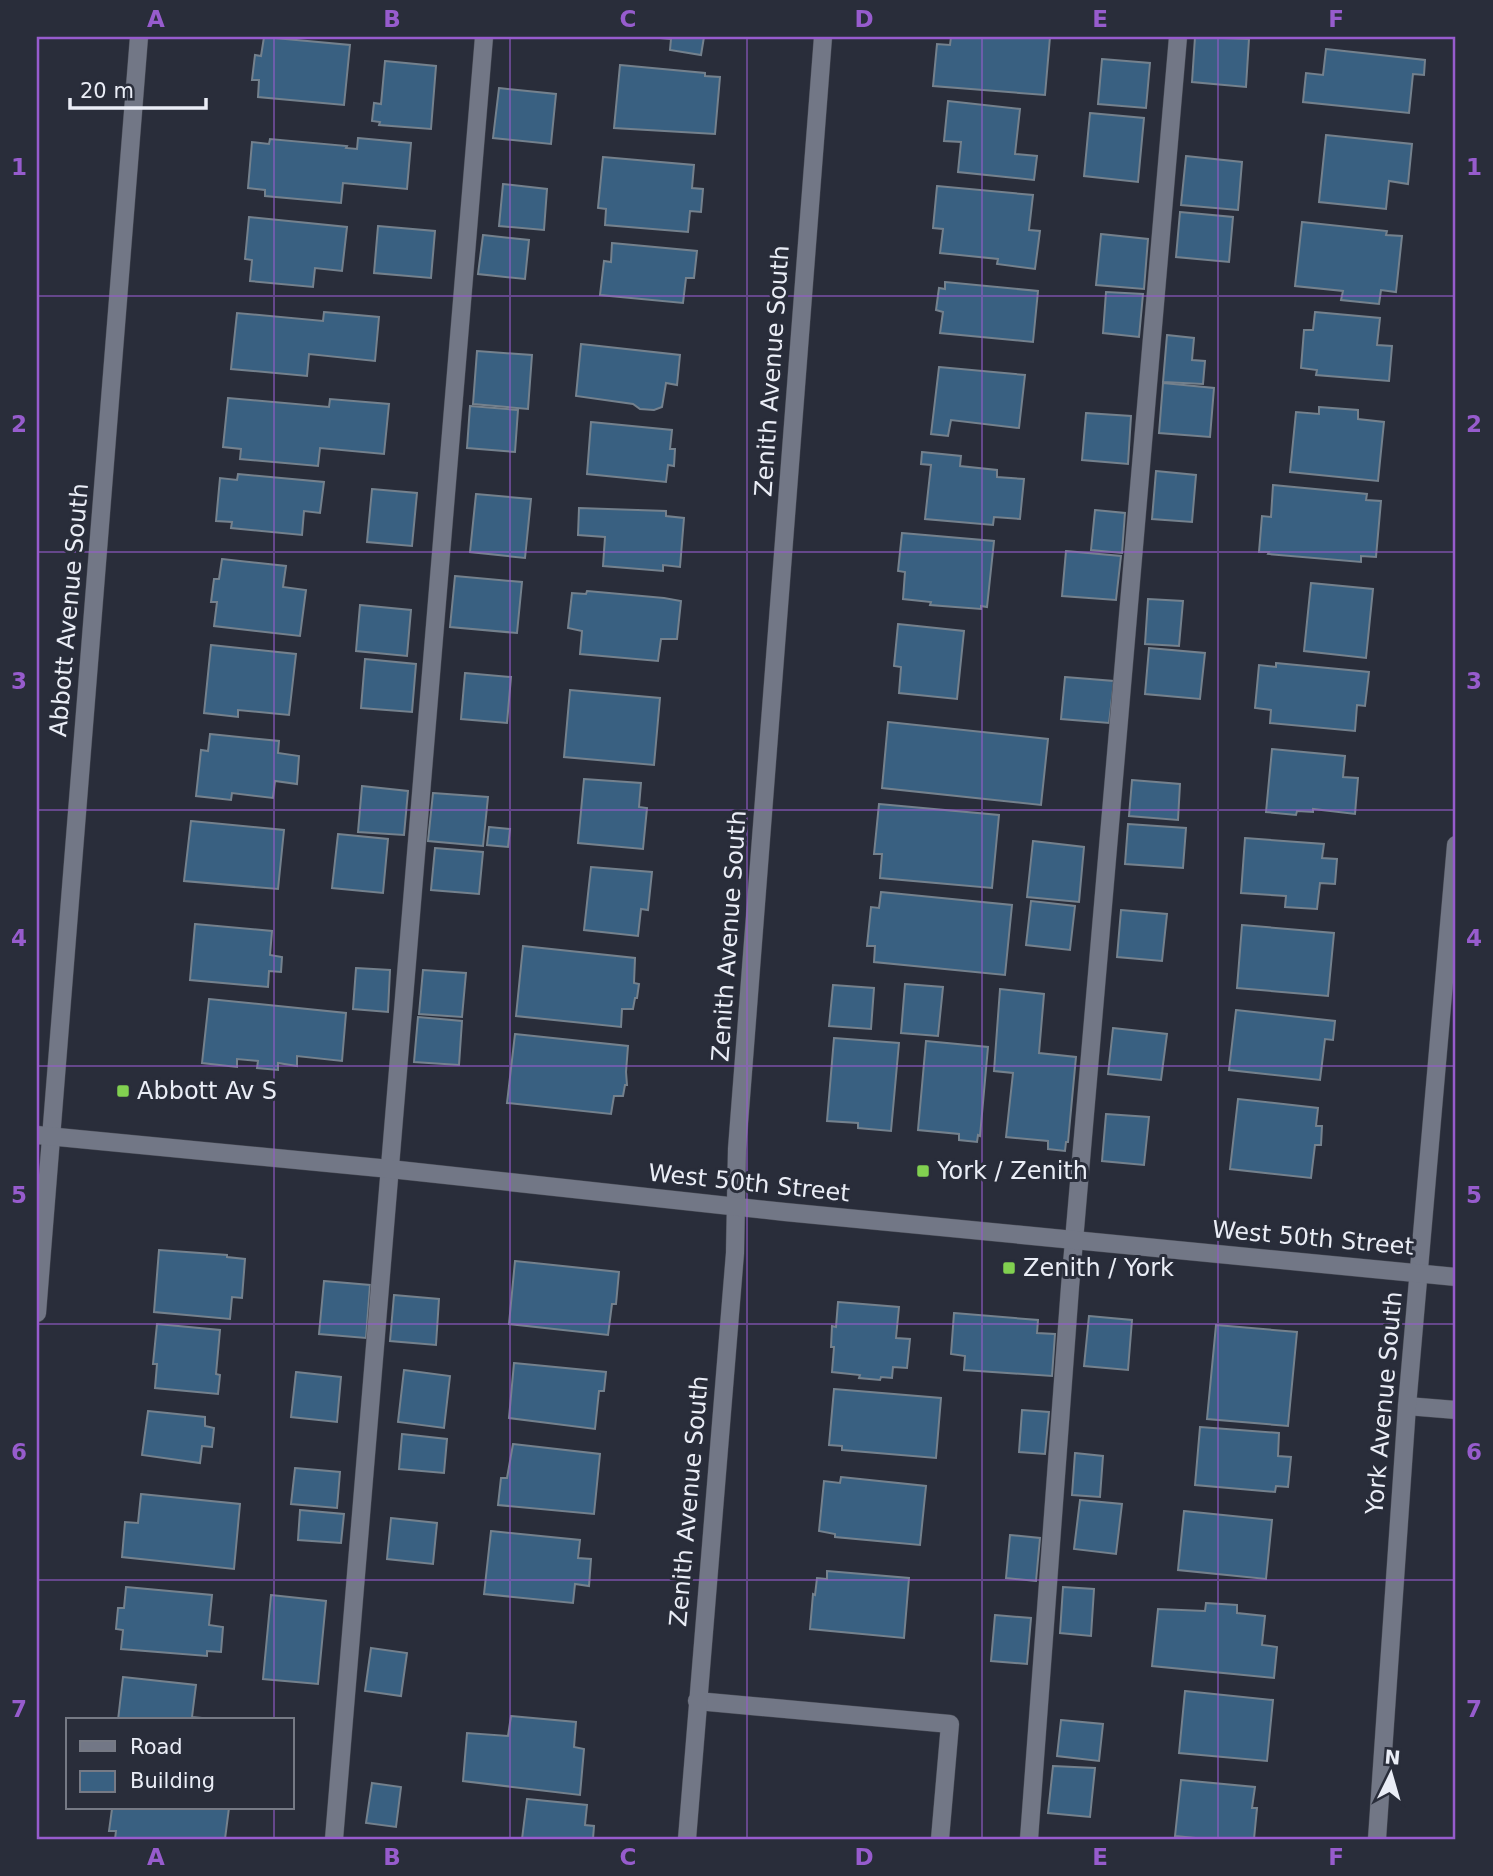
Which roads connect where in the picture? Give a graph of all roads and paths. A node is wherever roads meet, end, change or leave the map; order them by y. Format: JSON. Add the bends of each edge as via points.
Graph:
{"nodes":[{"id":1,"x":139,"y":37,"type":"edge"},
{"id":2,"x":484,"y":37,"type":"edge"},
{"id":3,"x":822,"y":37,"type":"edge"},
{"id":4,"x":1178,"y":37,"type":"edge"},
{"id":5,"x":1456,"y":845,"type":"edge"},
{"id":6,"x":44,"y":1135,"type":"edge"},
{"id":7,"x":390,"y":1169,"type":"junction"},
{"id":8,"x":736,"y":1207,"type":"junction"},
{"id":9,"x":1074,"y":1240,"type":"junction"},
{"id":10,"x":1419,"y":1273,"type":"junction"},
{"id":11,"x":1456,"y":1277,"type":"edge"},
{"id":12,"x":37,"y":1313,"type":"edge"},
{"id":13,"x":1407,"y":1406,"type":"junction"},
{"id":14,"x":1456,"y":1410,"type":"edge"},
{"id":15,"x":697,"y":1701,"type":"junction"},
{"id":16,"x":334,"y":1839,"type":"edge"},
{"id":17,"x":687,"y":1839,"type":"edge"},
{"id":18,"x":940,"y":1839,"type":"edge"},
{"id":19,"x":1030,"y":1839,"type":"edge"},
{"id":20,"x":1377,"y":1839,"type":"edge"}],
"edges":[{"from":1,"to":6,"type":"street","name":"Abbott Avenue South"},
{"from":2,"to":7,"type":"street"},
{"from":3,"to":8,"type":"street","name":"Zenith Avenue South"},
{"from":4,"to":9,"type":"street"},
{"from":5,"to":10,"type":"street","name":"York Avenue South"},
{"from":6,"to":7,"type":"street","name":"West 50th Street"},
{"from":6,"to":12,"type":"street","name":"Abbott Avenue South"},
{"from":7,"to":8,"type":"street","name":"West 50th Street"},
{"from":7,"to":16,"type":"street"},
{"from":8,"to":9,"type":"street","name":"West 50th Street"},
{"from":8,"to":15,"type":"street","name":"Zenith Avenue South"},
{"from":9,"to":10,"type":"street","name":"West 50th Street"},
{"from":9,"to":19,"type":"street"},
{"from":10,"to":11,"type":"street","name":"West 50th Street"},
{"from":10,"to":13,"type":"street","name":"York Avenue South"},
{"from":13,"to":14,"type":"street"},
{"from":13,"to":20,"type":"street","name":"York Avenue South"},
{"from":15,"to":17,"type":"street","name":"Zenith Avenue South"},
{"from":15,"to":18,"type":"street","via":[[950,1724]]}]}
